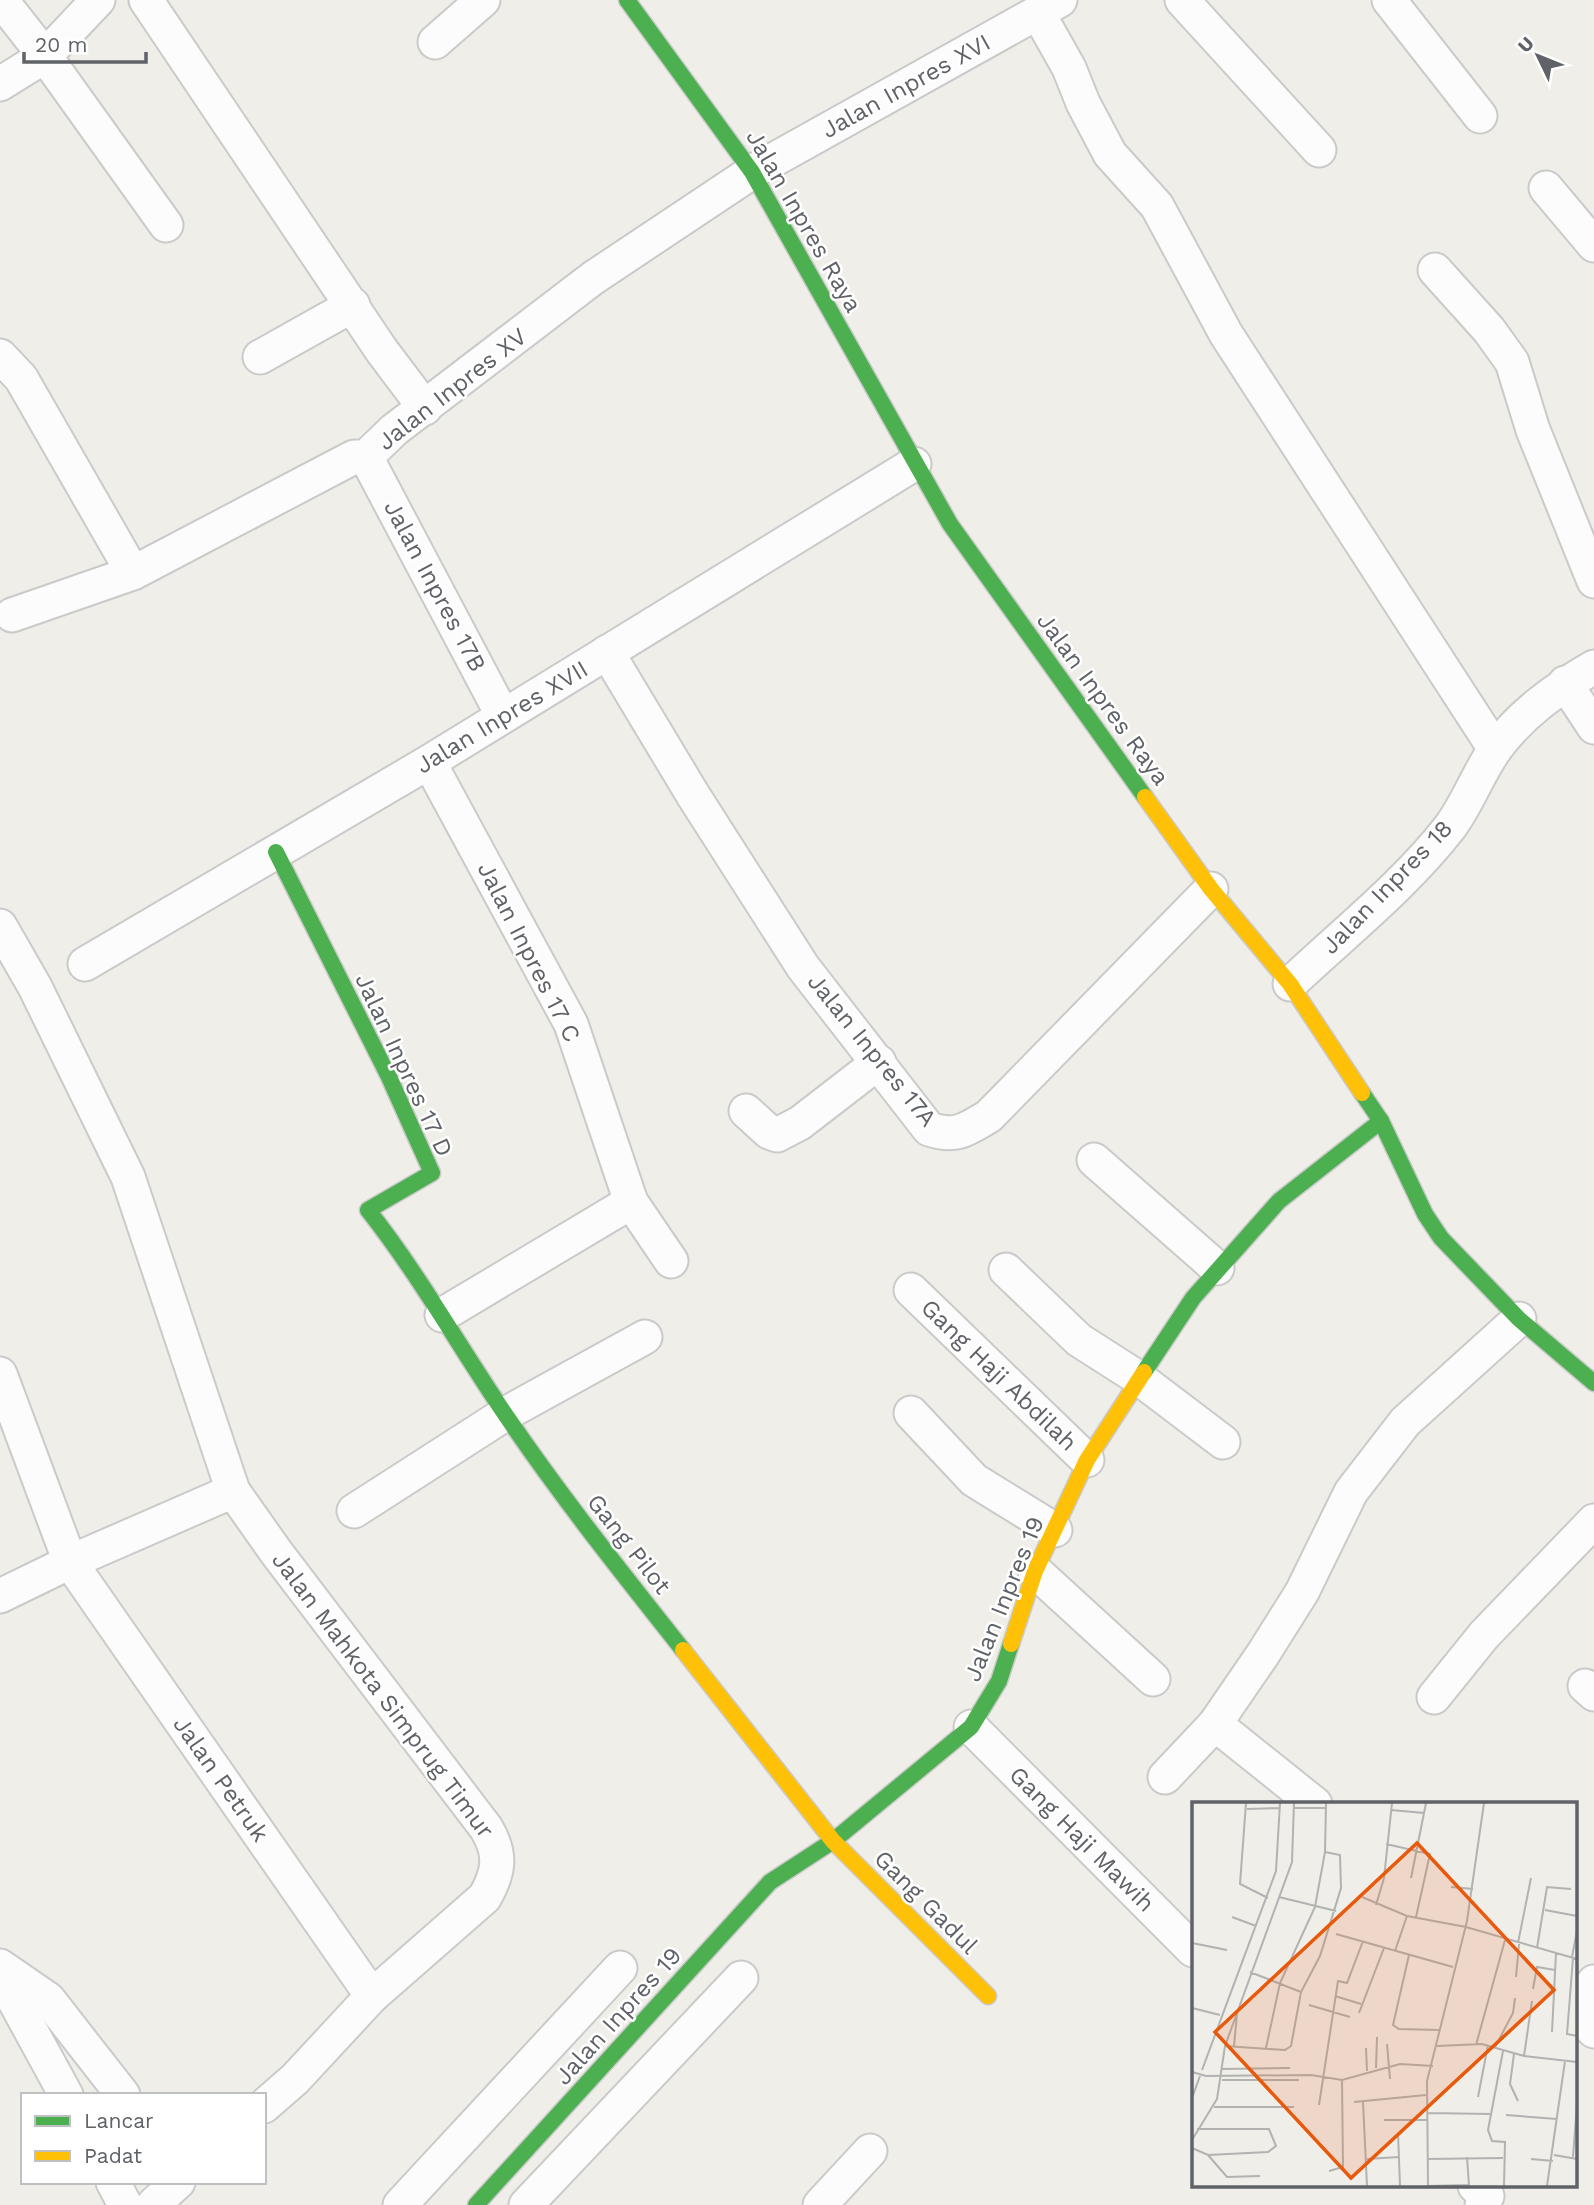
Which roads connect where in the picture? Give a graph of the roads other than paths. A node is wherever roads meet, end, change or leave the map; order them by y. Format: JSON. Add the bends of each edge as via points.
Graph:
{"nodes":[{"id":1,"x":1,"y":0,"type":"edge"},
{"id":2,"x":98,"y":0,"type":"edge"},
{"id":3,"x":146,"y":0,"type":"edge"},
{"id":4,"x":482,"y":0,"type":"edge"},
{"id":5,"x":627,"y":0,"type":"edge"},
{"id":6,"x":1182,"y":0,"type":"edge"},
{"id":7,"x":1389,"y":0,"type":"edge"},
{"id":8,"x":1049,"y":7,"type":"edge"},
{"id":9,"x":435,"y":42,"type":"dead end"},
{"id":10,"x":45,"y":56,"type":"junction"},
{"id":11,"x":0,"y":84,"type":"edge"},
{"id":12,"x":1480,"y":116,"type":"dead end"},
{"id":13,"x":1319,"y":150,"type":"dead end"},
{"id":14,"x":752,"y":172,"type":"junction"},
{"id":15,"x":1546,"y":187,"type":"dead end"},
{"id":16,"x":166,"y":225,"type":"dead end"},
{"id":17,"x":1594,"y":245,"type":"edge"},
{"id":18,"x":1436,"y":270,"type":"dead end"},
{"id":19,"x":353,"y":304,"type":"junction"},
{"id":20,"x":0,"y":356,"type":"edge"},
{"id":21,"x":260,"y":357,"type":"dead end"},
{"id":22,"x":425,"y":408,"type":"junction"},
{"id":23,"x":366,"y":457,"type":"junction"},
{"id":24,"x":914,"y":464,"type":"junction"},
{"id":25,"x":133,"y":573,"type":"junction"},
{"id":26,"x":1594,"y":581,"type":"edge"},
{"id":27,"x":12,"y":615,"type":"dead end"},
{"id":28,"x":607,"y":652,"type":"junction"},
{"id":29,"x":1594,"y":667,"type":"edge"},
{"id":30,"x":1565,"y":683,"type":"junction"},
{"id":31,"x":503,"y":716,"type":"junction"},
{"id":32,"x":1594,"y":727,"type":"edge"},
{"id":33,"x":1495,"y":749,"type":"junction"},
{"id":34,"x":429,"y":761,"type":"junction"},
{"id":35,"x":276,"y":852,"type":"junction"},
{"id":36,"x":1211,"y":889,"type":"junction"},
{"id":37,"x":0,"y":926,"type":"edge"},
{"id":38,"x":85,"y":964,"type":"dead end"},
{"id":39,"x":1290,"y":984,"type":"junction"},
{"id":40,"x":879,"y":1062,"type":"junction"},
{"id":41,"x":746,"y":1111,"type":"dead end"},
{"id":42,"x":1381,"y":1121,"type":"junction"},
{"id":43,"x":1094,"y":1160,"type":"dead end"},
{"id":44,"x":631,"y":1202,"type":"junction"},
{"id":45,"x":671,"y":1261,"type":"dead end"},
{"id":46,"x":409,"y":1262,"type":"joint"},
{"id":47,"x":1217,"y":1268,"type":"junction"},
{"id":48,"x":1006,"y":1270,"type":"dead end"},
{"id":49,"x":911,"y":1290,"type":"dead end"},
{"id":50,"x":442,"y":1315,"type":"junction"},
{"id":51,"x":1519,"y":1319,"type":"junction"},
{"id":52,"x":645,"y":1337,"type":"dead end"},
{"id":53,"x":0,"y":1374,"type":"edge"},
{"id":54,"x":1140,"y":1379,"type":"junction"},
{"id":55,"x":1594,"y":1383,"type":"edge"},
{"id":56,"x":911,"y":1413,"type":"dead end"},
{"id":57,"x":505,"y":1414,"type":"junction"},
{"id":58,"x":1223,"y":1442,"type":"dead end"},
{"id":59,"x":1087,"y":1460,"type":"junction"},
{"id":60,"x":233,"y":1490,"type":"junction"},
{"id":61,"x":354,"y":1511,"type":"dead end"},
{"id":62,"x":1594,"y":1521,"type":"edge"},
{"id":63,"x":1055,"y":1530,"type":"junction"},
{"id":64,"x":70,"y":1562,"type":"junction"},
{"id":65,"x":1035,"y":1571,"type":"junction"},
{"id":66,"x":0,"y":1596,"type":"edge"},
{"id":67,"x":1153,"y":1679,"type":"dead end"},
{"id":68,"x":1434,"y":1697,"type":"dead end"},
{"id":69,"x":1215,"y":1724,"type":"junction"},
{"id":70,"x":971,"y":1727,"type":"junction"},
{"id":71,"x":1165,"y":1777,"type":"dead end"},
{"id":72,"x":1312,"y":1802,"type":"edge"},
{"id":73,"x":833,"y":1841,"type":"junction"},
{"id":74,"x":1192,"y":1949,"type":"edge"},
{"id":75,"x":0,"y":1966,"type":"edge"},
{"id":76,"x":620,"y":1968,"type":"dead end"},
{"id":77,"x":0,"y":1973,"type":"edge"},
{"id":78,"x":741,"y":1978,"type":"dead end"},
{"id":79,"x":1594,"y":1982,"type":"edge"},
{"id":80,"x":372,"y":1996,"type":"junction"},
{"id":81,"x":988,"y":1996,"type":"dead end"},
{"id":82,"x":1576,"y":2005,"type":"edge"},
{"id":83,"x":1576,"y":2013,"type":"edge"},
{"id":84,"x":1594,"y":2031,"type":"edge"},
{"id":85,"x":64,"y":2093,"type":"edge"},
{"id":86,"x":121,"y":2093,"type":"edge"},
{"id":87,"x":266,"y":2104,"type":"edge"},
{"id":88,"x":870,"y":2151,"type":"dead end"},
{"id":89,"x":114,"y":2184,"type":"edge"},
{"id":90,"x":176,"y":2184,"type":"edge"},
{"id":91,"x":125,"y":2205,"type":"edge"},
{"id":92,"x":153,"y":2205,"type":"edge"},
{"id":93,"x":400,"y":2205,"type":"edge"},
{"id":94,"x":476,"y":2205,"type":"edge"},
{"id":95,"x":526,"y":2205,"type":"edge"},
{"id":96,"x":820,"y":2205,"type":"edge"}],
"edges":[{"from":1,"to":10,"type":"street"},
{"from":2,"to":10,"type":"street"},
{"from":3,"to":19,"type":"street"},
{"from":4,"to":9,"type":"street"},
{"from":5,"to":14,"type":"street","name":"Jalan Inpres Raya"},
{"from":6,"to":13,"type":"street"},
{"from":7,"to":12,"type":"street"},
{"from":8,"to":14,"type":"street","name":"Jalan Inpres XVI"},
{"from":8,"to":33,"type":"street","via":[[1083,103],[1110,154],[1157,206],[1226,334]]},
{"from":10,"to":11,"type":"street"},
{"from":10,"to":16,"type":"street"},
{"from":14,"to":22,"type":"street","name":"Jalan Inpres XV","via":[[593,278]]},
{"from":14,"to":24,"type":"street","name":"Jalan Inpres Raya"},
{"from":15,"to":17,"type":"street"},
{"from":18,"to":26,"type":"street","via":[[1512,362],[1533,430]]},
{"from":19,"to":21,"type":"street"},
{"from":19,"to":22,"type":"street"},
{"from":20,"to":25,"type":"street","via":[[21,378]]},
{"from":22,"to":23,"type":"street","name":"Jalan Inpres XV"},
{"from":23,"to":25,"type":"street","name":"Jalan Inpres XV","via":[[354,457]]},
{"from":23,"to":31,"type":"street","name":"Jalan Inpres 17B"},
{"from":24,"to":28,"type":"street","name":"Jalan Inpres XVII"},
{"from":24,"to":36,"type":"street","name":"Jalan Inpres Raya","via":[[950,524]]},
{"from":25,"to":27,"type":"street","name":"Jalan Inpres XV"},
{"from":28,"to":31,"type":"street","name":"Jalan Inpres XVII"},
{"from":28,"to":40,"type":"street","name":"Jalan Inpres 17A","via":[[803,967]]},
{"from":29,"to":30,"type":"street","name":"Jalan Inpres 18"},
{"from":30,"to":32,"type":"street"},
{"from":30,"to":33,"type":"street","name":"Jalan Inpres 18","via":[[1525,714]]},
{"from":31,"to":34,"type":"street","name":"Jalan Inpres XVII"},
{"from":33,"to":39,"type":"street","name":"Jalan Inpres 18","via":[[1451,826]]},
{"from":34,"to":35,"type":"street","name":"Jalan Inpres XVII"},
{"from":34,"to":44,"type":"street","name":"Jalan Inpres 17 C","via":[[571,1024]]},
{"from":35,"to":38,"type":"street","name":"Jalan Inpres XVII"},
{"from":35,"to":46,"type":"street","name":"Jalan Inpres 17 D","via":[[432,1173],[368,1210]]},
{"from":36,"to":39,"type":"street","name":"Jalan Inpres Raya"},
{"from":36,"to":40,"type":"street","name":"Jalan Inpres 17A","via":[[989,1116],[967,1130],[948,1136],[929,1129]]},
{"from":37,"to":60,"type":"street","name":"Jalan Mahkota Simprug Timur","via":[[128,1177]]},
{"from":39,"to":42,"type":"street","name":"Jalan Inpres Raya"},
{"from":40,"to":41,"type":"street","via":[[800,1123],[777,1135]]},
{"from":42,"to":47,"type":"street","name":"Jalan Inpres 19","via":[[1279,1201]]},
{"from":42,"to":51,"type":"street","name":"Jalan Inpres Raya","via":[[1436,1230]]},
{"from":43,"to":47,"type":"street"},
{"from":44,"to":45,"type":"street","name":"Jalan Inpres 17 C"},
{"from":44,"to":50,"type":"street"},
{"from":46,"to":50,"type":"street","name":"Gang Pilot"},
{"from":47,"to":54,"type":"street","name":"Jalan Inpres 19"},
{"from":48,"to":54,"type":"street","via":[[1079,1340]]},
{"from":49,"to":59,"type":"street","name":"Gang Haji Abdilah"},
{"from":50,"to":57,"type":"street","name":"Gang Pilot"},
{"from":51,"to":55,"type":"street","name":"Jalan Inpres Raya"},
{"from":51,"to":69,"type":"street","via":[[1405,1422],[1351,1492],[1302,1592]]},
{"from":52,"to":57,"type":"street"},
{"from":53,"to":64,"type":"street"},
{"from":54,"to":58,"type":"street"},
{"from":54,"to":59,"type":"street","name":"Jalan Inpres 19"},
{"from":56,"to":63,"type":"street","via":[[974,1480]]},
{"from":57,"to":61,"type":"street"},
{"from":57,"to":73,"type":"street","name":"Gang Pilot","via":[[561,1493]]},
{"from":59,"to":63,"type":"street","name":"Jalan Inpres 19"},
{"from":60,"to":64,"type":"street"},
{"from":60,"to":80,"type":"street","name":"Jalan Mahkota Simprug Timur","via":[[486,1828],[499,1858],[485,1897]]},
{"from":62,"to":68,"type":"street","via":[[1484,1635]]},
{"from":63,"to":65,"type":"street","name":"Jalan Inpres 19"},
{"from":64,"to":66,"type":"street"},
{"from":64,"to":80,"type":"street","name":"Jalan Petruk"},
{"from":65,"to":67,"type":"street"},
{"from":65,"to":70,"type":"street","name":"Jalan Inpres 19","via":[[999,1681]]},
{"from":69,"to":71,"type":"street"},
{"from":69,"to":72,"type":"street"},
{"from":70,"to":73,"type":"street","name":"Jalan Inpres 19"},
{"from":70,"to":74,"type":"street","name":"Gang Haji Mawih"},
{"from":73,"to":81,"type":"street","name":"Gang Gadul"},
{"from":73,"to":94,"type":"street","name":"Jalan Inpres 19","via":[[770,1882]]},
{"from":75,"to":86,"type":"street","via":[[48,2000]]},
{"from":76,"to":93,"type":"street"},
{"from":77,"to":85,"type":"street"},
{"from":78,"to":95,"type":"street"},
{"from":79,"to":82,"type":"street"},
{"from":80,"to":87,"type":"street","name":"Jalan Mahkota Simprug Timur"},
{"from":83,"to":84,"type":"street"},
{"from":88,"to":96,"type":"street"},
{"from":89,"to":91,"type":"street"},
{"from":90,"to":92,"type":"street"}]}
